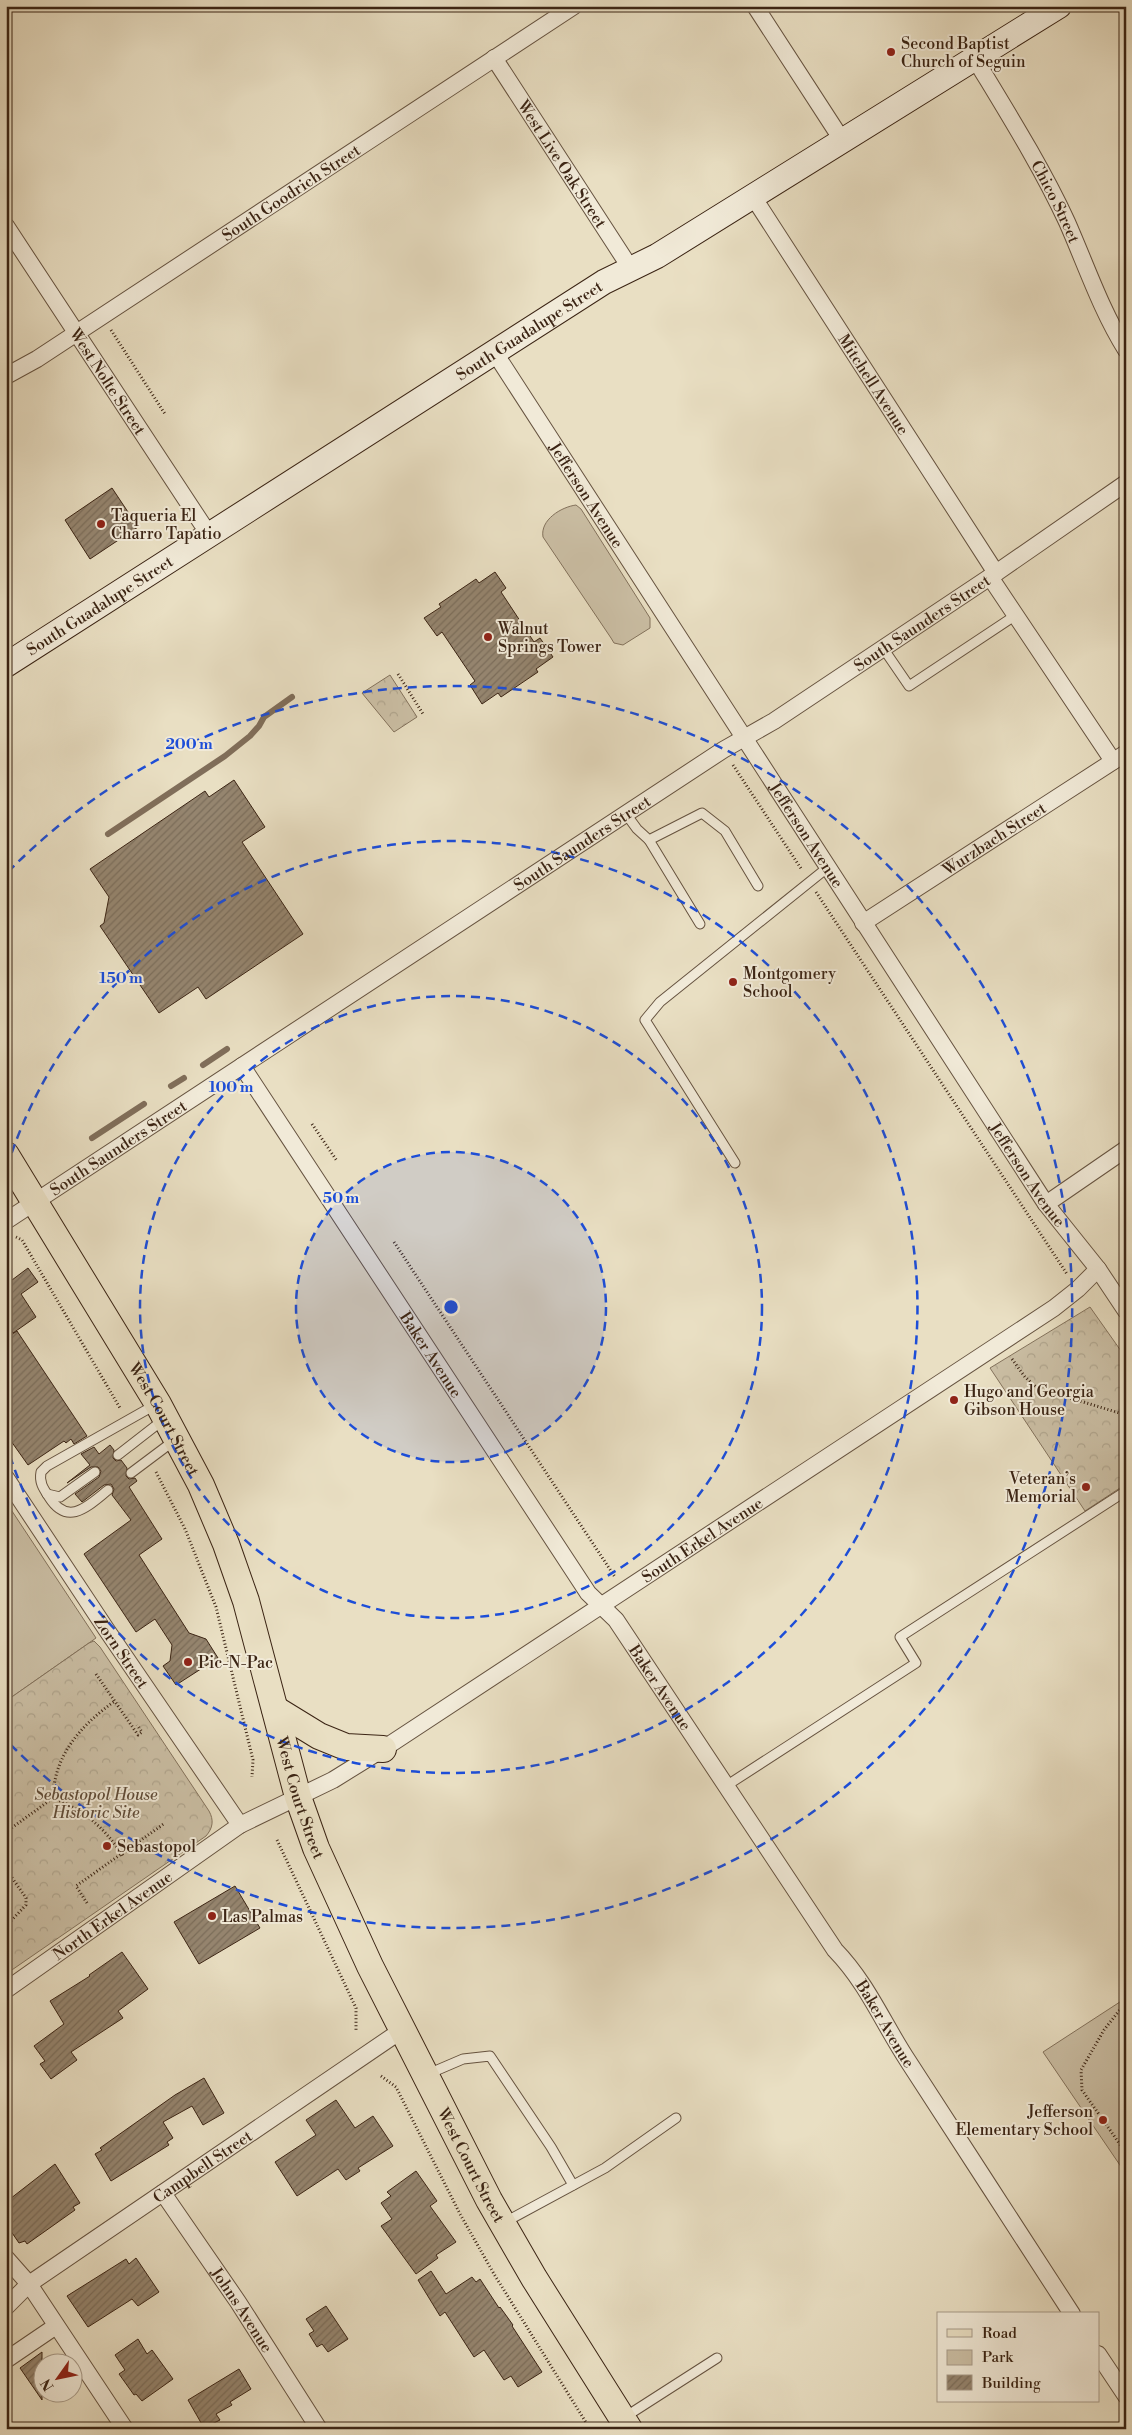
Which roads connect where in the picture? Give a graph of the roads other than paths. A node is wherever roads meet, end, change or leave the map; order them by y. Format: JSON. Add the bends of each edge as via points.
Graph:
{"nodes":[{"id":1,"x":574,"y":6,"type":"edge"},
{"id":2,"x":755,"y":6,"type":"edge"},
{"id":3,"x":1060,"y":6,"type":"edge"},
{"id":4,"x":494,"y":58,"type":"junction"},
{"id":5,"x":975,"y":59,"type":"junction"},
{"id":6,"x":842,"y":140,"type":"junction"},
{"id":7,"x":752,"y":195,"type":"junction"},
{"id":8,"x":6,"y":226,"type":"edge"},
{"id":9,"x":631,"y":269,"type":"junction"},
{"id":10,"x":77,"y":332,"type":"junction"},
{"id":11,"x":1126,"y":350,"type":"edge"},
{"id":12,"x":495,"y":353,"type":"junction"},
{"id":13,"x":6,"y":376,"type":"edge"},
{"id":14,"x":1126,"y":483,"type":"edge"},
{"id":15,"x":210,"y":536,"type":"junction"},
{"id":16,"x":993,"y":575,"type":"junction"},
{"id":17,"x":1016,"y":615,"type":"junction"},
{"id":18,"x":883,"y":648,"type":"junction"},
{"id":19,"x":8,"y":662,"type":"edge"},
{"id":20,"x":743,"y":737,"type":"junction"},
{"id":21,"x":1122,"y":756,"type":"edge"},
{"id":22,"x":626,"y":814,"type":"junction"},
{"id":23,"x":649,"y":840,"type":"junction"},
{"id":24,"x":828,"y":868,"type":"junction"},
{"id":25,"x":758,"y":886,"type":"dead end"},
{"id":26,"x":863,"y":922,"type":"junction"},
{"id":27,"x":700,"y":924,"type":"dead end"},
{"id":28,"x":242,"y":1066,"type":"junction"},
{"id":29,"x":1126,"y":1149,"type":"edge"},
{"id":30,"x":6,"y":1155,"type":"edge"},
{"id":31,"x":735,"y":1163,"type":"dead end"},
{"id":32,"x":36,"y":1201,"type":"junction"},
{"id":33,"x":1046,"y":1204,"type":"junction"},
{"id":34,"x":6,"y":1221,"type":"edge"},
{"id":35,"x":1098,"y":1269,"type":"junction"},
{"id":36,"x":1126,"y":1311,"type":"edge"},
{"id":37,"x":167,"y":1420,"type":"junction"},
{"id":38,"x":118,"y":1455,"type":"dead end"},
{"id":39,"x":95,"y":1472,"type":"dead end"},
{"id":40,"x":131,"y":1473,"type":"dead end"},
{"id":41,"x":6,"y":1478,"type":"edge"},
{"id":42,"x":108,"y":1490,"type":"dead end"},
{"id":43,"x":1126,"y":1491,"type":"edge"},
{"id":44,"x":46,"y":1494,"type":"junction"},
{"id":45,"x":601,"y":1606,"type":"junction"},
{"id":46,"x":275,"y":1709,"type":"junction"},
{"id":47,"x":383,"y":1748,"type":"junction"},
{"id":48,"x":726,"y":1786,"type":"junction"},
{"id":49,"x":298,"y":1797,"type":"junction"},
{"id":50,"x":240,"y":1825,"type":"junction"},
{"id":51,"x":6,"y":1990,"type":"edge"},
{"id":52,"x":402,"y":2030,"type":"junction"},
{"id":53,"x":425,"y":2075,"type":"junction"},
{"id":54,"x":676,"y":2118,"type":"dead end"},
{"id":55,"x":574,"y":2186,"type":"junction"},
{"id":56,"x":163,"y":2193,"type":"junction"},
{"id":57,"x":503,"y":2224,"type":"junction"},
{"id":58,"x":6,"y":2258,"type":"edge"},
{"id":59,"x":29,"y":2284,"type":"junction"},
{"id":60,"x":6,"y":2307,"type":"edge"},
{"id":61,"x":1071,"y":2312,"type":"edge"},
{"id":62,"x":56,"y":2326,"type":"junction"},
{"id":63,"x":1100,"y":2357,"type":"edge"},
{"id":64,"x":717,"y":2358,"type":"dead end"},
{"id":65,"x":6,"y":2360,"type":"edge"},
{"id":66,"x":1126,"y":2396,"type":"edge"},
{"id":67,"x":626,"y":2424,"type":"edge"},
{"id":68,"x":125,"y":2429,"type":"edge"},
{"id":69,"x":319,"y":2429,"type":"edge"}],
"edges":[{"from":1,"to":4,"type":"street","name":"South Goodrich Street"},
{"from":2,"to":6,"type":"street"},
{"from":3,"to":5,"type":"street","name":"South Guadalupe Street"},
{"from":4,"to":9,"type":"street","name":"West Live Oak Street"},
{"from":4,"to":10,"type":"street","name":"South Goodrich Street"},
{"from":5,"to":6,"type":"street","name":"South Guadalupe Street"},
{"from":5,"to":11,"type":"street","name":"Chico Street","via":[[1066,220],[1109,322]]},
{"from":6,"to":7,"type":"street","name":"South Guadalupe Street"},
{"from":7,"to":9,"type":"street","name":"South Guadalupe Street"},
{"from":7,"to":16,"type":"street","name":"Mitchell Avenue"},
{"from":8,"to":10,"type":"street","name":"West Nolte Street"},
{"from":9,"to":12,"type":"street","name":"South Guadalupe Street","via":[[604,282]]},
{"from":10,"to":13,"type":"street","name":"South Goodrich Street"},
{"from":10,"to":15,"type":"street","name":"West Nolte Street"},
{"from":12,"to":15,"type":"street","name":"South Guadalupe Street"},
{"from":12,"to":20,"type":"street","name":"Jefferson Avenue"},
{"from":14,"to":16,"type":"street","name":"South Saunders Street"},
{"from":15,"to":19,"type":"street","name":"South Guadalupe Street"},
{"from":16,"to":17,"type":"street","name":"Mitchell Avenue"},
{"from":16,"to":18,"type":"street","name":"South Saunders Street"},
{"from":17,"to":18,"type":"lane","via":[[909,686]]},
{"from":17,"to":21,"type":"street","name":"Mitchell Avenue"},
{"from":18,"to":20,"type":"street","name":"South Saunders Street","via":[[774,721]]},
{"from":20,"to":22,"type":"street","name":"South Saunders Street"},
{"from":20,"to":24,"type":"street","name":"Jefferson Avenue"},
{"from":21,"to":26,"type":"street","name":"Wurzbach Street"},
{"from":22,"to":23,"type":"lane"},
{"from":22,"to":28,"type":"street","name":"South Saunders Street"},
{"from":23,"to":25,"type":"lane","via":[[702,813],[725,831]]},
{"from":23,"to":27,"type":"lane"},
{"from":24,"to":26,"type":"street","name":"Jefferson Avenue"},
{"from":24,"to":31,"type":"lane","via":[[660,1002],[645,1020]]},
{"from":26,"to":33,"type":"street","name":"Jefferson Avenue"},
{"from":28,"to":32,"type":"street","name":"South Saunders Street"},
{"from":28,"to":45,"type":"street","name":"Baker Avenue","via":[[588,1594]]},
{"from":29,"to":33,"type":"street"},
{"from":30,"to":32,"type":"main road","name":"West Court Street"},
{"from":32,"to":34,"type":"street","name":"South Saunders Street"},
{"from":32,"to":37,"type":"main road","name":"West Court Street"},
{"from":33,"to":35,"type":"street","name":"Jefferson Avenue"},
{"from":35,"to":36,"type":"street","name":"Jefferson Avenue"},
{"from":35,"to":45,"type":"street","name":"South Erkel Avenue","via":[[1078,1289],[1045,1313]]},
{"from":37,"to":38,"type":"lane"},
{"from":37,"to":40,"type":"lane","via":[[149,1459]]},
{"from":37,"to":44,"type":"lane","via":[[128,1421],[46,1466],[40,1478]]},
{"from":37,"to":46,"type":"main road","name":"West Court Street","via":[[226,1544],[246,1601]]},
{"from":39,"to":44,"type":"lane","via":[[60,1497]]},
{"from":41,"to":50,"type":"street","name":"Zorn Street"},
{"from":42,"to":44,"type":"lane","via":[[74,1512],[61,1511]]},
{"from":43,"to":48,"type":"lane","via":[[900,1638],[916,1663]]},
{"from":45,"to":47,"type":"street","name":"South Erkel Avenue"},
{"from":45,"to":48,"type":"street","name":"Baker Avenue","via":[[616,1620]]},
{"from":46,"to":47,"type":"main road","via":[[319,1736],[346,1747]]},
{"from":46,"to":49,"type":"main road","name":"West Court Street"},
{"from":47,"to":49,"type":"street","name":"South Erkel Avenue","via":[[333,1780]]},
{"from":48,"to":61,"type":"street","name":"Baker Avenue","via":[[835,1950],[867,1989],[893,2039]]},
{"from":49,"to":50,"type":"street","name":"North Erkel Avenue"},
{"from":49,"to":52,"type":"main road","name":"West Court Street","via":[[338,1898]]},
{"from":50,"to":51,"type":"street","name":"North Erkel Avenue"},
{"from":52,"to":53,"type":"main road","name":"West Court Street"},
{"from":52,"to":56,"type":"street","name":"Campbell Street"},
{"from":53,"to":55,"type":"lane","via":[[463,2059],[490,2056]]},
{"from":53,"to":57,"type":"main road","name":"West Court Street"},
{"from":54,"to":55,"type":"lane"},
{"from":55,"to":57,"type":"lane"},
{"from":56,"to":59,"type":"street","name":"Campbell Street"},
{"from":56,"to":69,"type":"street","name":"Johns Avenue"},
{"from":57,"to":67,"type":"main road","name":"West Court Street"},
{"from":58,"to":59,"type":"street"},
{"from":59,"to":60,"type":"street","name":"Campbell Street"},
{"from":59,"to":62,"type":"street"},
{"from":62,"to":65,"type":"street"},
{"from":62,"to":68,"type":"street"},
{"from":63,"to":66,"type":"street"},
{"from":64,"to":67,"type":"lane"}]}
